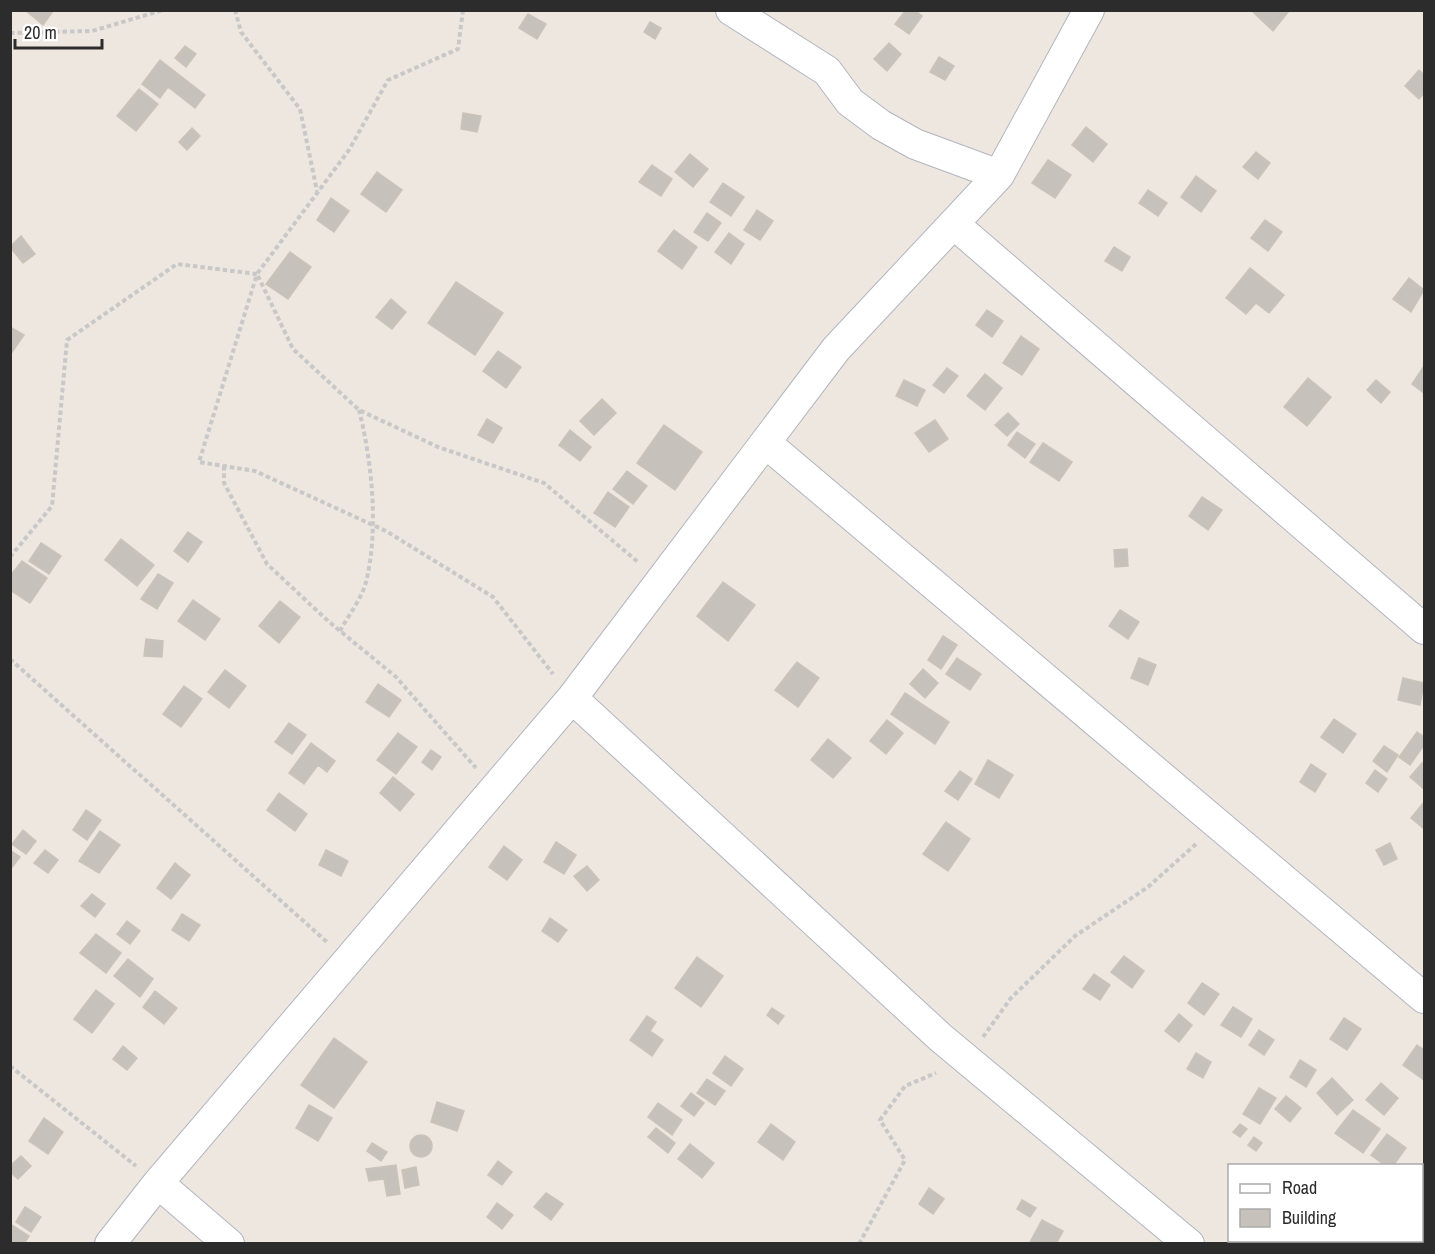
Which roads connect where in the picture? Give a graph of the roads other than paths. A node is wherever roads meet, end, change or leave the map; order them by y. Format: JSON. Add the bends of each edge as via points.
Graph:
{"nodes":[{"id":1,"x":731,"y":10,"type":"edge"},
{"id":2,"x":1089,"y":10,"type":"edge"},
{"id":3,"x":999,"y":175,"type":"junction"},
{"id":4,"x":955,"y":225,"type":"junction"},
{"id":5,"x":767,"y":444,"type":"junction"},
{"id":6,"x":1425,"y":629,"type":"edge"},
{"id":7,"x":572,"y":698,"type":"junction"},
{"id":8,"x":1425,"y":998,"type":"edge"},
{"id":9,"x":158,"y":1183,"type":"junction"},
{"id":10,"x":110,"y":1244,"type":"edge"},
{"id":11,"x":229,"y":1244,"type":"edge"},
{"id":12,"x":1189,"y":1244,"type":"edge"}],
"edges":[{"from":1,"to":3,"type":"street","via":[[827,71],[850,102],[881,125],[915,144]]},
{"from":2,"to":3,"type":"street"},
{"from":3,"to":4,"type":"street"},
{"from":4,"to":5,"type":"street","via":[[836,349]]},
{"from":4,"to":6,"type":"street"},
{"from":5,"to":7,"type":"street"},
{"from":5,"to":8,"type":"street"},
{"from":7,"to":9,"type":"street"},
{"from":7,"to":12,"type":"street","via":[[966,1060]]},
{"from":9,"to":10,"type":"street"},
{"from":9,"to":11,"type":"street"}]}
